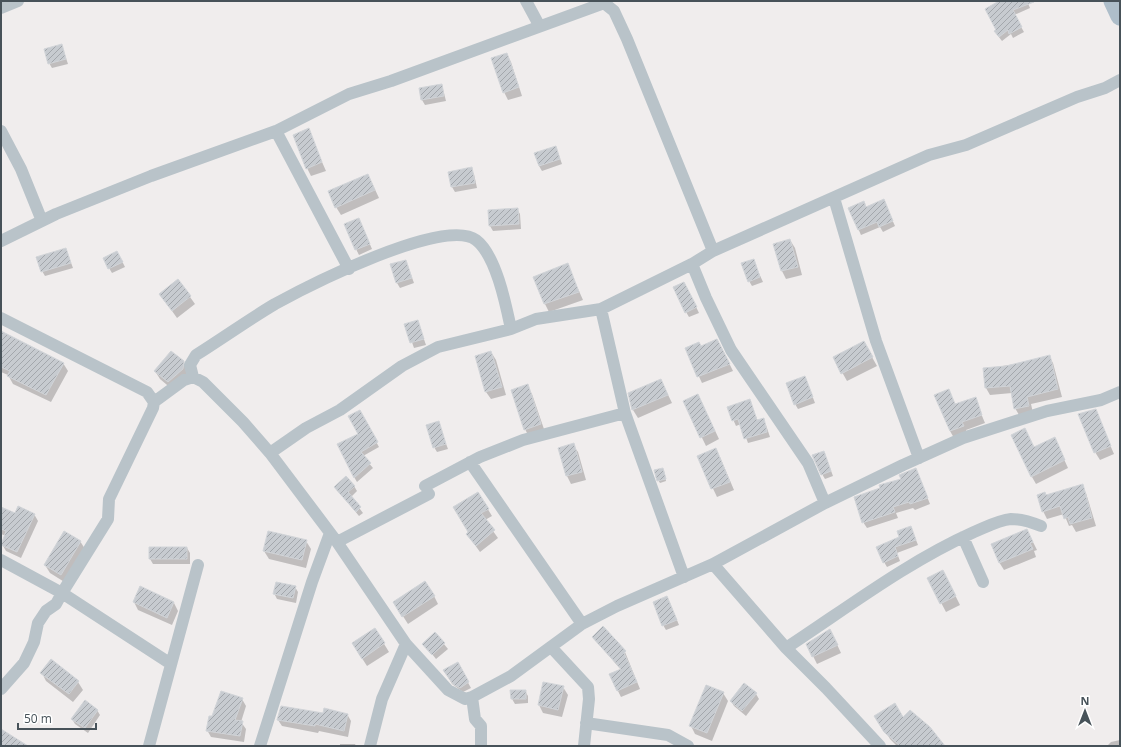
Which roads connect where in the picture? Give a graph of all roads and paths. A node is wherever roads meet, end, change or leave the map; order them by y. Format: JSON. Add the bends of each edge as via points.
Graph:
{"nodes":[{"id":1,"x":18,"y":1,"type":"edge"},
{"id":2,"x":526,"y":1,"type":"edge"},
{"id":3,"x":1113,"y":1,"type":"edge"},
{"id":4,"x":1,"y":8,"type":"edge"},
{"id":5,"x":1120,"y":16,"type":"edge"},
{"id":6,"x":539,"y":25,"type":"junction"},
{"id":7,"x":1120,"y":80,"type":"edge"},
{"id":8,"x":276,"y":130,"type":"junction"},
{"id":9,"x":1,"y":132,"type":"edge"},
{"id":10,"x":834,"y":198,"type":"junction"},
{"id":11,"x":42,"y":221,"type":"junction"},
{"id":12,"x":1,"y":241,"type":"edge"},
{"id":13,"x":713,"y":251,"type":"junction"},
{"id":14,"x":692,"y":264,"type":"junction"},
{"id":15,"x":349,"y":269,"type":"junction"},
{"id":16,"x":601,"y":309,"type":"junction"},
{"id":17,"x":1,"y":318,"type":"edge"},
{"id":18,"x":511,"y":329,"type":"junction"},
{"id":19,"x":193,"y":377,"type":"junction"},
{"id":20,"x":1120,"y":392,"type":"edge"},
{"id":21,"x":154,"y":402,"type":"junction"},
{"id":22,"x":625,"y":413,"type":"junction"},
{"id":23,"x":270,"y":453,"type":"junction"},
{"id":24,"x":919,"y":458,"type":"junction"},
{"id":25,"x":470,"y":462,"type":"junction"},
{"id":26,"x":825,"y":503,"type":"junction"},
{"id":27,"x":1040,"y":526,"type":"dead end"},
{"id":28,"x":963,"y":537,"type":"junction"},
{"id":29,"x":334,"y":538,"type":"junction"},
{"id":30,"x":1,"y":560,"type":"edge"},
{"id":31,"x":713,"y":564,"type":"junction"},
{"id":32,"x":198,"y":565,"type":"dead end"},
{"id":33,"x":684,"y":577,"type":"junction"},
{"id":34,"x":983,"y":582,"type":"dead end"},
{"id":35,"x":62,"y":593,"type":"junction"},
{"id":36,"x":582,"y":624,"type":"junction"},
{"id":37,"x":406,"y":644,"type":"junction"},
{"id":38,"x":551,"y":647,"type":"junction"},
{"id":39,"x":786,"y":648,"type":"junction"},
{"id":40,"x":171,"y":664,"type":"junction"},
{"id":41,"x":3,"y":683,"type":"edge"},
{"id":42,"x":472,"y":697,"type":"junction"},
{"id":43,"x":586,"y":723,"type":"junction"},
{"id":44,"x":149,"y":746,"type":"edge"},
{"id":45,"x":260,"y":746,"type":"edge"},
{"id":46,"x":370,"y":746,"type":"edge"},
{"id":47,"x":481,"y":746,"type":"edge"},
{"id":48,"x":584,"y":746,"type":"edge"},
{"id":49,"x":688,"y":746,"type":"edge"},
{"id":50,"x":880,"y":746,"type":"edge"}],
"edges":[{"from":1,"to":4,"type":"street"},
{"from":2,"to":6,"type":"street"},
{"from":3,"to":5,"type":"main road"},
{"from":6,"to":8,"type":"street","via":[[391,81],[349,94]]},
{"from":6,"to":13,"type":"street","via":[[604,3],[614,11]]},
{"from":7,"to":10,"type":"street","via":[[966,145],[929,155]]},
{"from":8,"to":11,"type":"street","via":[[151,176]]},
{"from":8,"to":15,"type":"street"},
{"from":9,"to":11,"type":"street","via":[[21,169]]},
{"from":10,"to":13,"type":"street"},
{"from":10,"to":24,"type":"street","via":[[876,341]]},
{"from":11,"to":12,"type":"street"},
{"from":13,"to":14,"type":"street"},
{"from":14,"to":16,"type":"street"},
{"from":14,"to":26,"type":"street","via":[[731,350],[808,463]]},
{"from":15,"to":18,"type":"street","via":[[376,255],[432,237],[457,235],[475,239],[488,255],[503,291]]},
{"from":15,"to":19,"type":"street","via":[[276,304],[196,355],[190,365]]},
{"from":16,"to":18,"type":"street","via":[[536,319]]},
{"from":16,"to":22,"type":"street"},
{"from":17,"to":21,"type":"street","via":[[147,392]]},
{"from":18,"to":23,"type":"street","via":[[438,346],[402,366],[340,410],[306,428]]},
{"from":19,"to":21,"type":"street","via":[[184,380]]},
{"from":19,"to":23,"type":"street","via":[[203,382],[244,422]]},
{"from":20,"to":24,"type":"street","via":[[1101,400],[1047,411],[970,435]]},
{"from":21,"to":35,"type":"street","via":[[109,499],[108,519]]},
{"from":22,"to":25,"type":"street","via":[[523,440]]},
{"from":22,"to":33,"type":"street"},
{"from":23,"to":29,"type":"street"},
{"from":24,"to":26,"type":"street"},
{"from":25,"to":29,"type":"street","via":[[427,490]]},
{"from":25,"to":36,"type":"street"},
{"from":26,"to":31,"type":"street"},
{"from":27,"to":28,"type":"street","via":[[1027,520],[1010,519]]},
{"from":28,"to":34,"type":"street"},
{"from":28,"to":39,"type":"street","via":[[909,567]]},
{"from":29,"to":37,"type":"street"},
{"from":29,"to":45,"type":"street","via":[[312,582]]},
{"from":30,"to":35,"type":"street"},
{"from":31,"to":33,"type":"street"},
{"from":31,"to":39,"type":"street"},
{"from":32,"to":40,"type":"street"},
{"from":33,"to":36,"type":"street"},
{"from":35,"to":40,"type":"street"},
{"from":35,"to":41,"type":"street","via":[[56,604],[46,611],[38,623],[34,642],[24,663]]},
{"from":36,"to":38,"type":"street"},
{"from":37,"to":42,"type":"street","via":[[448,690],[465,698]]},
{"from":37,"to":46,"type":"street","via":[[382,698]]},
{"from":38,"to":42,"type":"street","via":[[511,676]]},
{"from":38,"to":43,"type":"street","via":[[588,687]]},
{"from":39,"to":50,"type":"street"},
{"from":40,"to":44,"type":"street"},
{"from":42,"to":47,"type":"street","via":[[475,719],[481,726]]},
{"from":43,"to":48,"type":"street"},
{"from":43,"to":49,"type":"street","via":[[668,735]]}]}
